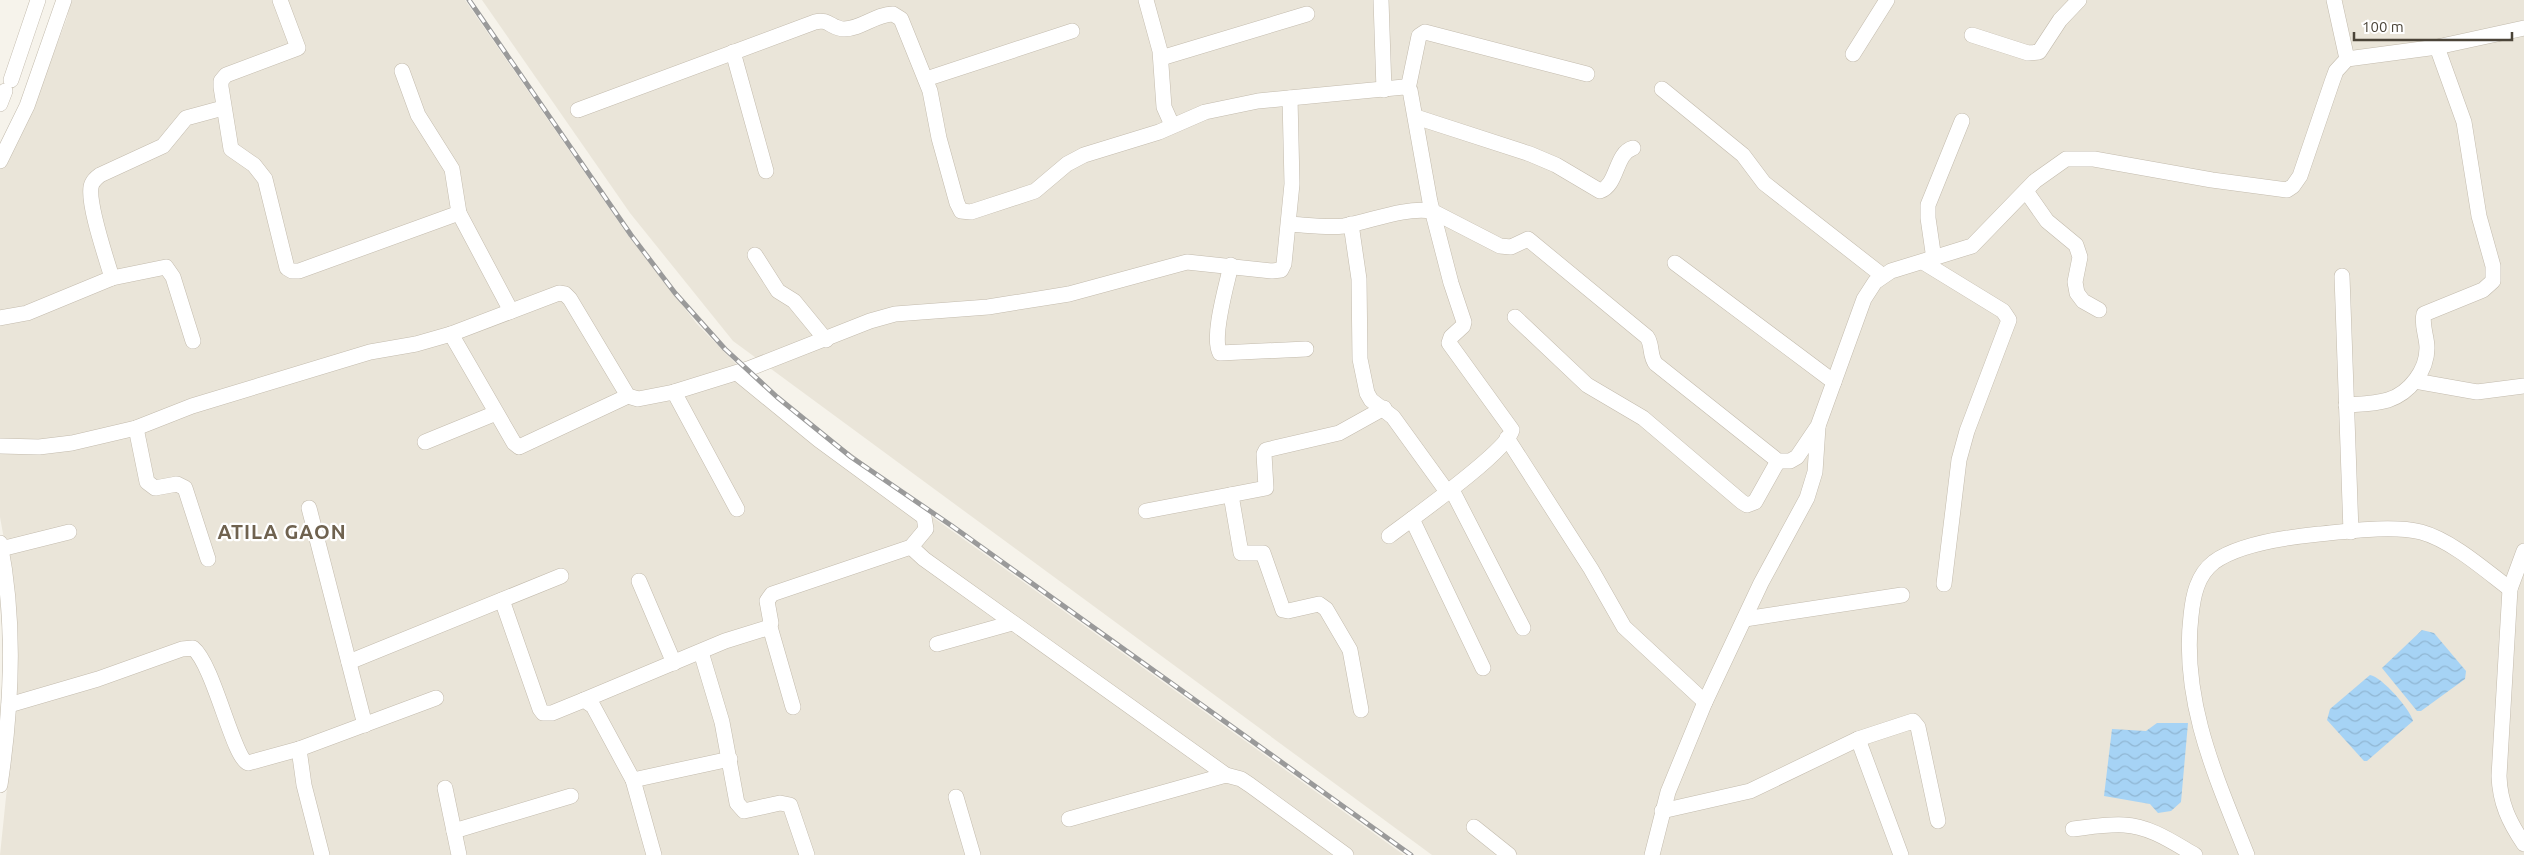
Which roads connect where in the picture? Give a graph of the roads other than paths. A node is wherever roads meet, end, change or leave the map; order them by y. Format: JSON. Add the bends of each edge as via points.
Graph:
{"nodes":[{"id":1,"x":38,"y":0,"type":"edge"},
{"id":2,"x":64,"y":0,"type":"edge"},
{"id":3,"x":280,"y":0,"type":"edge"},
{"id":4,"x":892,"y":0,"type":"edge"},
{"id":5,"x":1146,"y":0,"type":"edge"},
{"id":6,"x":1381,"y":0,"type":"edge"},
{"id":7,"x":1888,"y":0,"type":"edge"},
{"id":8,"x":2079,"y":0,"type":"edge"},
{"id":9,"x":2334,"y":0,"type":"edge"},
{"id":10,"x":1307,"y":14,"type":"dead end"},
{"id":11,"x":897,"y":15,"type":"junction"},
{"id":12,"x":2524,"y":28,"type":"edge"},
{"id":13,"x":1072,"y":31,"type":"dead end"},
{"id":14,"x":1972,"y":36,"type":"dead end"},
{"id":15,"x":2437,"y":47,"type":"junction"},
{"id":16,"x":733,"y":52,"type":"junction"},
{"id":17,"x":1853,"y":54,"type":"dead end"},
{"id":18,"x":1161,"y":58,"type":"junction"},
{"id":19,"x":2347,"y":59,"type":"junction"},
{"id":20,"x":402,"y":71,"type":"dead end"},
{"id":21,"x":1587,"y":74,"type":"dead end"},
{"id":22,"x":926,"y":79,"type":"junction"},
{"id":23,"x":1408,"y":89,"type":"junction"},
{"id":24,"x":1662,"y":89,"type":"dead end"},
{"id":25,"x":1384,"y":90,"type":"junction"},
{"id":26,"x":5,"y":92,"type":"edge"},
{"id":27,"x":1290,"y":98,"type":"junction"},
{"id":28,"x":223,"y":108,"type":"junction"},
{"id":29,"x":578,"y":110,"type":"dead end"},
{"id":30,"x":1416,"y":117,"type":"junction"},
{"id":31,"x":1962,"y":121,"type":"dead end"},
{"id":32,"x":1172,"y":125,"type":"junction"},
{"id":33,"x":1633,"y":148,"type":"dead end"},
{"id":34,"x":1,"y":157,"type":"edge"},
{"id":35,"x":766,"y":171,"type":"dead end"},
{"id":36,"x":2020,"y":196,"type":"junction"},
{"id":37,"x":1432,"y":211,"type":"junction"},
{"id":38,"x":459,"y":213,"type":"junction"},
{"id":39,"x":1289,"y":224,"type":"junction"},
{"id":40,"x":1351,"y":224,"type":"junction"},
{"id":41,"x":755,"y":255,"type":"dead end"},
{"id":42,"x":1928,"y":260,"type":"junction"},
{"id":43,"x":1675,"y":263,"type":"dead end"},
{"id":44,"x":1231,"y":265,"type":"junction"},
{"id":45,"x":1883,"y":276,"type":"junction"},
{"id":46,"x":2342,"y":276,"type":"dead end"},
{"id":47,"x":112,"y":278,"type":"junction"},
{"id":48,"x":2099,"y":310,"type":"dead end"},
{"id":49,"x":511,"y":311,"type":"junction"},
{"id":50,"x":1515,"y":317,"type":"dead end"},
{"id":51,"x":0,"y":318,"type":"edge"},
{"id":52,"x":451,"y":334,"type":"junction"},
{"id":53,"x":826,"y":340,"type":"junction"},
{"id":54,"x":193,"y":341,"type":"dead end"},
{"id":55,"x":1306,"y":349,"type":"dead end"},
{"id":56,"x":736,"y":373,"type":"junction"},
{"id":57,"x":2414,"y":381,"type":"junction"},
{"id":58,"x":1834,"y":382,"type":"junction"},
{"id":59,"x":2524,"y":386,"type":"edge"},
{"id":60,"x":674,"y":392,"type":"junction"},
{"id":61,"x":628,"y":396,"type":"junction"},
{"id":62,"x":2346,"y":405,"type":"junction"},
{"id":63,"x":1384,"y":408,"type":"junction"},
{"id":64,"x":496,"y":413,"type":"junction"},
{"id":65,"x":1818,"y":426,"type":"junction"},
{"id":66,"x":136,"y":428,"type":"junction"},
{"id":67,"x":1507,"y":438,"type":"junction"},
{"id":68,"x":425,"y":442,"type":"dead end"},
{"id":69,"x":0,"y":446,"type":"edge"},
{"id":70,"x":1778,"y":461,"type":"junction"},
{"id":71,"x":1450,"y":492,"type":"junction"},
{"id":72,"x":1231,"y":495,"type":"junction"},
{"id":73,"x":309,"y":508,"type":"dead end"},
{"id":74,"x":737,"y":509,"type":"dead end"},
{"id":75,"x":1146,"y":511,"type":"dead end"},
{"id":76,"x":1412,"y":519,"type":"junction"},
{"id":77,"x":69,"y":532,"type":"dead end"},
{"id":78,"x":2351,"y":532,"type":"junction"},
{"id":79,"x":1389,"y":536,"type":"dead end"},
{"id":80,"x":1,"y":546,"type":"edge"},
{"id":81,"x":911,"y":547,"type":"junction"},
{"id":82,"x":2524,"y":551,"type":"edge"},
{"id":83,"x":208,"y":559,"type":"dead end"},
{"id":84,"x":561,"y":576,"type":"dead end"},
{"id":85,"x":640,"y":581,"type":"dead end"},
{"id":86,"x":1944,"y":584,"type":"dead end"},
{"id":87,"x":2510,"y":589,"type":"junction"},
{"id":88,"x":1902,"y":595,"type":"dead end"},
{"id":89,"x":502,"y":600,"type":"junction"},
{"id":90,"x":1745,"y":619,"type":"junction"},
{"id":91,"x":1012,"y":623,"type":"junction"},
{"id":92,"x":770,"y":627,"type":"junction"},
{"id":93,"x":1523,"y":628,"type":"dead end"},
{"id":94,"x":936,"y":644,"type":"dead end"},
{"id":95,"x":701,"y":652,"type":"junction"},
{"id":96,"x":349,"y":662,"type":"junction"},
{"id":97,"x":674,"y":663,"type":"junction"},
{"id":98,"x":1483,"y":668,"type":"dead end"},
{"id":99,"x":436,"y":698,"type":"dead end"},
{"id":100,"x":584,"y":700,"type":"junction"},
{"id":101,"x":1705,"y":702,"type":"junction"},
{"id":102,"x":9,"y":705,"type":"junction"},
{"id":103,"x":793,"y":707,"type":"dead end"},
{"id":104,"x":1361,"y":710,"type":"dead end"},
{"id":105,"x":365,"y":725,"type":"junction"},
{"id":106,"x":1858,"y":739,"type":"junction"},
{"id":107,"x":298,"y":749,"type":"junction"},
{"id":108,"x":730,"y":759,"type":"junction"},
{"id":109,"x":1226,"y":775,"type":"junction"},
{"id":110,"x":632,"y":780,"type":"junction"},
{"id":111,"x":0,"y":785,"type":"edge"},
{"id":112,"x":445,"y":788,"type":"dead end"},
{"id":113,"x":571,"y":796,"type":"dead end"},
{"id":114,"x":956,"y":798,"type":"dead end"},
{"id":115,"x":1662,"y":811,"type":"junction"},
{"id":116,"x":1069,"y":819,"type":"dead end"},
{"id":117,"x":1938,"y":821,"type":"dead end"},
{"id":118,"x":1474,"y":827,"type":"dead end"},
{"id":119,"x":2073,"y":829,"type":"dead end"},
{"id":120,"x":454,"y":831,"type":"junction"},
{"id":121,"x":2524,"y":844,"type":"edge"},
{"id":122,"x":322,"y":855,"type":"edge"},
{"id":123,"x":459,"y":855,"type":"edge"},
{"id":124,"x":654,"y":855,"type":"edge"},
{"id":125,"x":806,"y":855,"type":"edge"},
{"id":126,"x":973,"y":855,"type":"edge"},
{"id":127,"x":1346,"y":855,"type":"edge"},
{"id":128,"x":1509,"y":855,"type":"edge"},
{"id":129,"x":1652,"y":855,"type":"edge"},
{"id":130,"x":1902,"y":855,"type":"edge"},
{"id":131,"x":2196,"y":855,"type":"edge"},
{"id":132,"x":2247,"y":855,"type":"edge"}],
"edges":[{"from":1,"to":26,"type":"street"},
{"from":2,"to":34,"type":"street","via":[[30,97]]},
{"from":3,"to":28,"type":"street","via":[[298,48],[226,75],[221,81]]},
{"from":4,"to":11,"type":"street"},
{"from":5,"to":18,"type":"street"},
{"from":6,"to":25,"type":"street"},
{"from":7,"to":17,"type":"street"},
{"from":8,"to":14,"type":"street","via":[[2060,20],[2039,52],[2028,53]]},
{"from":9,"to":19,"type":"street"},
{"from":10,"to":18,"type":"street"},
{"from":11,"to":16,"type":"street","via":[[888,14],[844,29],[820,20]]},
{"from":11,"to":22,"type":"street"},
{"from":12,"to":15,"type":"street"},
{"from":13,"to":22,"type":"street"},
{"from":15,"to":19,"type":"street"},
{"from":15,"to":57,"type":"street","via":[[2464,122],[2478,216],[2495,275],[2483,290],[2424,314],[2427,357],[2425,366]]},
{"from":16,"to":29,"type":"street"},
{"from":16,"to":35,"type":"street"},
{"from":18,"to":32,"type":"street","via":[[1164,107]]},
{"from":19,"to":36,"type":"street","via":[[2336,72],[2300,176],[2286,190],[2083,157],[2057,164]]},
{"from":20,"to":38,"type":"street","via":[[418,115],[452,169]]},
{"from":21,"to":23,"type":"street","via":[[1425,32],[1418,36]]},
{"from":22,"to":32,"type":"street","via":[[957,203],[961,211],[966,212],[1035,191],[1075,159]]},
{"from":23,"to":25,"type":"street"},
{"from":23,"to":30,"type":"street","via":[[1413,96]]},
{"from":24,"to":45,"type":"street","via":[[1743,155],[1764,183]]},
{"from":25,"to":27,"type":"street"},
{"from":27,"to":32,"type":"street","via":[[1222,108]]},
{"from":27,"to":39,"type":"street"},
{"from":28,"to":38,"type":"street","via":[[231,149],[254,164],[265,179],[282,253],[287,268],[292,272]]},
{"from":28,"to":47,"type":"street","via":[[186,118],[163,146],[91,185]]},
{"from":30,"to":33,"type":"street","via":[[1530,154],[1600,190],[1607,186],[1625,154]]},
{"from":30,"to":37,"type":"street"},
{"from":31,"to":42,"type":"street","via":[[1928,204]]},
{"from":36,"to":42,"type":"street","via":[[1972,246]]},
{"from":36,"to":48,"type":"street","via":[[2076,245],[2080,257],[2075,282],[2077,293],[2083,301]]},
{"from":37,"to":40,"type":"street","via":[[1396,213]]},
{"from":37,"to":67,"type":"street","via":[[1464,322],[1450,337],[1449,343],[1510,425],[1511,433]]},
{"from":37,"to":70,"type":"street","via":[[1500,246],[1511,247],[1528,238],[1535,243],[1647,337],[1656,364]]},
{"from":38,"to":49,"type":"street"},
{"from":39,"to":40,"type":"street"},
{"from":39,"to":44,"type":"street","via":[[1281,270],[1272,272]]},
{"from":40,"to":63,"type":"street","via":[[1357,264],[1364,385],[1371,400]]},
{"from":41,"to":53,"type":"street","via":[[778,291],[794,301]]},
{"from":42,"to":45,"type":"street"},
{"from":42,"to":86,"type":"street","via":[[2003,311],[2009,320],[1963,446]]},
{"from":43,"to":58,"type":"street"},
{"from":44,"to":53,"type":"street","via":[[1187,262],[1069,294],[988,307],[895,314]]},
{"from":44,"to":55,"type":"street","via":[[1217,346],[1220,353]]},
{"from":45,"to":58,"type":"street","via":[[1864,299]]},
{"from":46,"to":62,"type":"street"},
{"from":47,"to":51,"type":"street","via":[[27,313]]},
{"from":47,"to":54,"type":"street","via":[[160,266],[170,269]]},
{"from":49,"to":52,"type":"street"},
{"from":49,"to":61,"type":"street","via":[[553,294],[565,294]]},
{"from":50,"to":70,"type":"street","via":[[1586,384],[1643,418],[1742,502],[1755,502]]},
{"from":52,"to":64,"type":"street"},
{"from":52,"to":66,"type":"street","via":[[370,352],[192,406]]},
{"from":53,"to":56,"type":"street"},
{"from":56,"to":60,"type":"street"},
{"from":56,"to":81,"type":"street","via":[[819,440],[924,517],[926,529]]},
{"from":57,"to":59,"type":"street","via":[[2477,392]]},
{"from":57,"to":62,"type":"street","via":[[2387,400]]},
{"from":58,"to":65,"type":"street"},
{"from":60,"to":61,"type":"street","via":[[638,399]]},
{"from":60,"to":74,"type":"street"},
{"from":61,"to":64,"type":"street","via":[[520,447],[514,444]]},
{"from":62,"to":78,"type":"street"},
{"from":63,"to":71,"type":"street"},
{"from":63,"to":72,"type":"street","via":[[1338,433],[1269,448],[1264,454],[1266,488]]},
{"from":64,"to":68,"type":"street"},
{"from":65,"to":70,"type":"street","via":[[1796,457],[1790,461]]},
{"from":65,"to":90,"type":"street","via":[[1815,472],[1807,498]]},
{"from":66,"to":69,"type":"street","via":[[72,443],[39,447]]},
{"from":66,"to":83,"type":"street","via":[[147,482],[155,488],[177,484],[185,488]]},
{"from":67,"to":71,"type":"street"},
{"from":67,"to":101,"type":"street","via":[[1624,627]]},
{"from":71,"to":76,"type":"street"},
{"from":71,"to":93,"type":"street"},
{"from":72,"to":75,"type":"street"},
{"from":72,"to":104,"type":"street","via":[[1241,553],[1263,553],[1283,610],[1319,604],[1326,609],[1350,650]]},
{"from":73,"to":96,"type":"street"},
{"from":76,"to":79,"type":"street"},
{"from":76,"to":98,"type":"street"},
{"from":77,"to":80,"type":"street"},
{"from":78,"to":87,"type":"street","via":[[2422,532],[2469,559]]},
{"from":78,"to":132,"type":"street","via":[[2300,536],[2241,550],[2215,562],[2198,583],[2190,626],[2193,698],[2212,767]]},
{"from":80,"to":102,"type":"street","via":[[11,643]]},
{"from":81,"to":91,"type":"street","via":[[924,560]]},
{"from":81,"to":92,"type":"street","via":[[772,594],[767,601]]},
{"from":82,"to":87,"type":"street"},
{"from":84,"to":89,"type":"street"},
{"from":85,"to":97,"type":"street"},
{"from":87,"to":121,"type":"street","via":[[2499,756],[2500,795],[2505,813]]},
{"from":88,"to":90,"type":"street"},
{"from":89,"to":96,"type":"street"},
{"from":89,"to":100,"type":"street","via":[[543,713],[552,713]]},
{"from":90,"to":101,"type":"street"},
{"from":91,"to":94,"type":"street"},
{"from":91,"to":109,"type":"street"},
{"from":92,"to":95,"type":"street"},
{"from":92,"to":103,"type":"street"},
{"from":95,"to":97,"type":"street"},
{"from":95,"to":108,"type":"street","via":[[718,704]]},
{"from":96,"to":105,"type":"street"},
{"from":97,"to":100,"type":"street"},
{"from":99,"to":105,"type":"street"},
{"from":100,"to":110,"type":"street","via":[[593,706]]},
{"from":101,"to":115,"type":"street"},
{"from":102,"to":107,"type":"street","via":[[193,648],[204,664],[243,762],[252,763]]},
{"from":102,"to":111,"type":"street"},
{"from":105,"to":107,"type":"street"},
{"from":106,"to":115,"type":"street","via":[[1750,791]]},
{"from":106,"to":117,"type":"street","via":[[1909,722],[1917,723]]},
{"from":106,"to":130,"type":"street"},
{"from":107,"to":122,"type":"street"},
{"from":108,"to":110,"type":"street"},
{"from":108,"to":125,"type":"street","via":[[740,808],[744,811],[780,803],[790,805]]},
{"from":109,"to":116,"type":"street"},
{"from":109,"to":127,"type":"street","via":[[1250,785]]},
{"from":110,"to":124,"type":"street"},
{"from":112,"to":120,"type":"street"},
{"from":113,"to":120,"type":"street"},
{"from":114,"to":126,"type":"street"},
{"from":115,"to":129,"type":"street"},
{"from":118,"to":128,"type":"street"},
{"from":119,"to":131,"type":"street","via":[[2114,825],[2137,827],[2160,835]]},
{"from":120,"to":123,"type":"street"}]}
